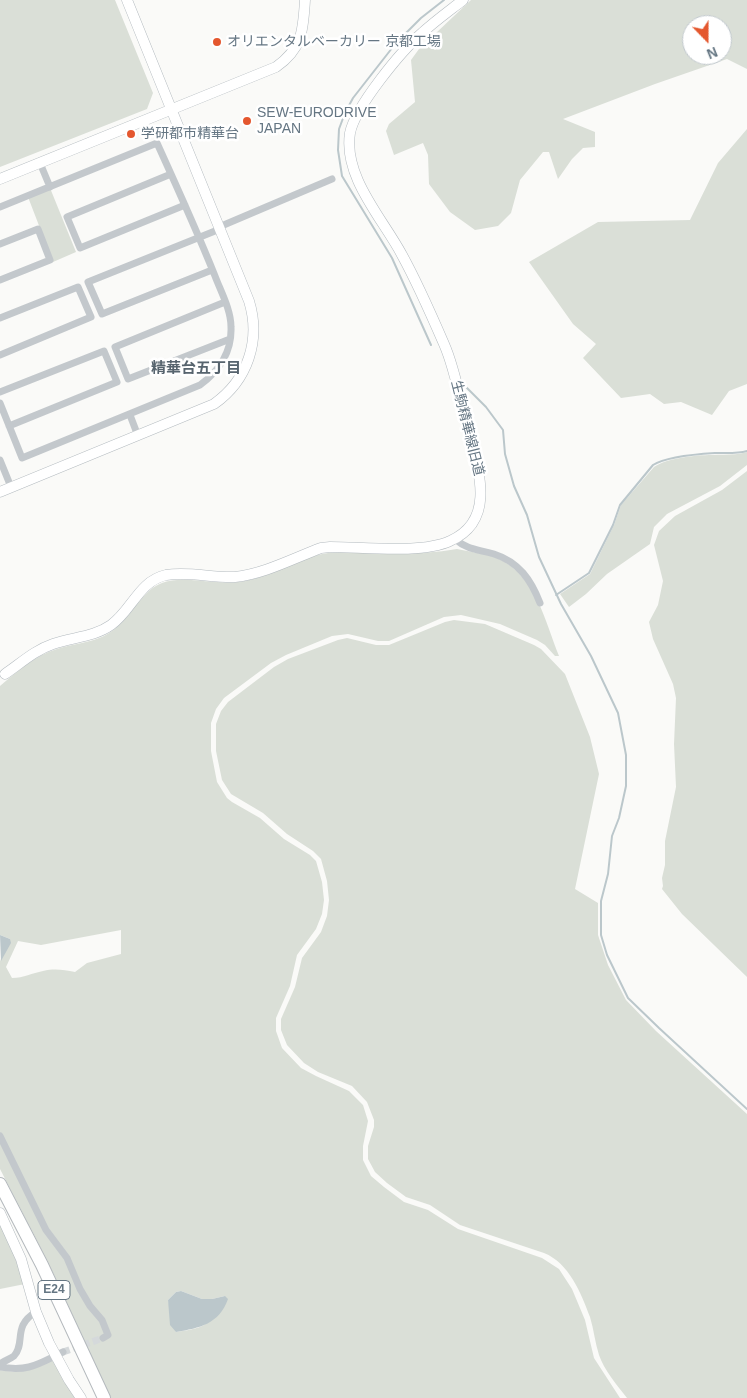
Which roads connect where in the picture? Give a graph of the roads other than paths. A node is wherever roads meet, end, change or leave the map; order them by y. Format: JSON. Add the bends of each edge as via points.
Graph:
{"nodes":[{"id":1,"x":126,"y":0,"type":"edge"},
{"id":2,"x":305,"y":0,"type":"edge"},
{"id":3,"x":463,"y":0,"type":"edge"},
{"id":4,"x":171,"y":110,"type":"junction"},
{"id":5,"x":40,"y":163,"type":"junction"},
{"id":6,"x":171,"y":174,"type":"junction"},
{"id":7,"x":332,"y":179,"type":"dead end"},
{"id":8,"x":0,"y":180,"type":"edge"},
{"id":9,"x":50,"y":186,"type":"junction"},
{"id":10,"x":186,"y":205,"type":"junction"},
{"id":11,"x":0,"y":207,"type":"edge"},
{"id":12,"x":219,"y":228,"type":"junction"},
{"id":13,"x":199,"y":237,"type":"junction"},
{"id":14,"x":0,"y":244,"type":"edge"},
{"id":15,"x":212,"y":270,"type":"junction"},
{"id":16,"x":0,"y":280,"type":"edge"},
{"id":17,"x":88,"y":282,"type":"junction"},
{"id":18,"x":78,"y":287,"type":"junction"},
{"id":19,"x":225,"y":302,"type":"junction"},
{"id":20,"x":0,"y":318,"type":"edge"},
{"id":21,"x":230,"y":339,"type":"junction"},
{"id":22,"x":0,"y":355,"type":"edge"},
{"id":23,"x":0,"y":392,"type":"edge"},
{"id":24,"x":0,"y":403,"type":"edge"},
{"id":25,"x":130,"y":415,"type":"junction"},
{"id":26,"x":9,"y":426,"type":"junction"},
{"id":27,"x":138,"y":436,"type":"junction"},
{"id":28,"x":0,"y":460,"type":"edge"},
{"id":29,"x":11,"y":488,"type":"junction"},
{"id":30,"x":0,"y":492,"type":"edge"},
{"id":31,"x":455,"y":539,"type":"junction"},
{"id":32,"x":540,"y":603,"type":"dead end"},
{"id":33,"x":3,"y":676,"type":"edge"},
{"id":34,"x":0,"y":1136,"type":"edge"},
{"id":35,"x":0,"y":1184,"type":"edge"},
{"id":36,"x":0,"y":1194,"type":"edge"},
{"id":37,"x":0,"y":1212,"type":"edge"},
{"id":38,"x":36,"y":1312,"type":"junction"},
{"id":39,"x":103,"y":1338,"type":"dead end"},
{"id":40,"x":60,"y":1354,"type":"junction"},
{"id":41,"x":0,"y":1365,"type":"edge"},
{"id":42,"x":81,"y":1398,"type":"edge"},
{"id":43,"x":99,"y":1398,"type":"edge"},
{"id":44,"x":104,"y":1398,"type":"edge"}],
"edges":[{"from":1,"to":4,"type":"street"},
{"from":2,"to":4,"type":"street","via":[[300,38],[284,61],[265,72]]},
{"from":3,"to":31,"type":"street","name":"生駒精華線旧道","via":[[420,34],[371,93],[354,119],[349,143],[354,174],[402,255],[450,361],[481,486],[475,519]]},
{"from":4,"to":5,"type":"street"},
{"from":4,"to":12,"type":"street"},
{"from":5,"to":8,"type":"street"},
{"from":5,"to":9,"type":"street"},
{"from":6,"to":9,"type":"street","via":[[157,143]]},
{"from":6,"to":10,"type":"street"},
{"from":6,"to":10,"type":"street","via":[[67,217],[80,248]]},
{"from":7,"to":12,"type":"street"},
{"from":9,"to":11,"type":"street"},
{"from":10,"to":13,"type":"street"},
{"from":12,"to":13,"type":"street"},
{"from":12,"to":27,"type":"street","via":[[252,311],[254,335],[248,362],[235,384],[214,404]]},
{"from":13,"to":15,"type":"street"},
{"from":13,"to":17,"type":"street"},
{"from":14,"to":16,"type":"street","via":[[38,229],[50,260]]},
{"from":15,"to":17,"type":"street","via":[[102,314]]},
{"from":15,"to":19,"type":"street"},
{"from":17,"to":18,"type":"street"},
{"from":18,"to":20,"type":"street"},
{"from":18,"to":22,"type":"street","via":[[90,318]]},
{"from":19,"to":21,"type":"street","via":[[230,317]]},
{"from":19,"to":21,"type":"street","via":[[115,347],[128,378]]},
{"from":21,"to":25,"type":"street","via":[[223,361],[208,378]]},
{"from":23,"to":26,"type":"street","via":[[104,351],[117,382]]},
{"from":24,"to":26,"type":"street"},
{"from":25,"to":26,"type":"street","via":[[22,458]]},
{"from":25,"to":27,"type":"street"},
{"from":27,"to":29,"type":"street"},
{"from":28,"to":29,"type":"street"},
{"from":29,"to":30,"type":"street"},
{"from":31,"to":32,"type":"street","via":[[465,547],[496,555],[518,567],[531,582]]},
{"from":31,"to":33,"type":"street","name":"生駒精華線旧道","via":[[423,548],[321,548],[238,576],[167,575],[145,586],[111,625],[90,635],[43,648]]},
{"from":34,"to":39,"type":"street","via":[[50,1238],[67,1258],[90,1306],[102,1320],[108,1335]]},
{"from":35,"to":44,"type":"highway","number":"E24"},
{"from":36,"to":43,"type":"highway","number":"E24"},
{"from":37,"to":38,"type":"street","via":[[21,1259]]},
{"from":38,"to":40,"type":"street","via":[[49,1343]]},
{"from":38,"to":41,"type":"street","via":[[23,1325],[17,1351]]},
{"from":40,"to":41,"type":"street","via":[[22,1370]]},
{"from":40,"to":42,"type":"street","via":[[69,1380]]}]}
